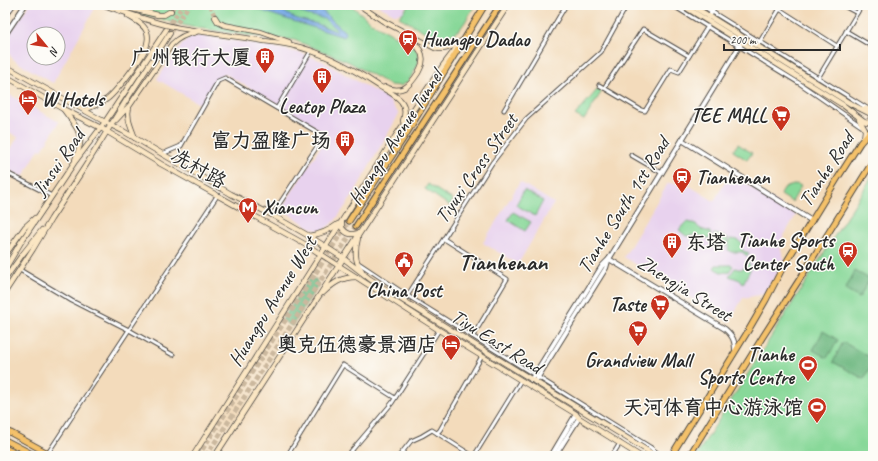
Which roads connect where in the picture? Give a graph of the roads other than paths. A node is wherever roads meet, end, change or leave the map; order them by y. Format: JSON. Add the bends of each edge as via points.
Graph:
{"nodes":[{"id":1,"x":13,"y":5,"type":"edge"},
{"id":2,"x":25,"y":5,"type":"edge"},
{"id":3,"x":104,"y":5,"type":"edge"},
{"id":4,"x":115,"y":5,"type":"edge"},
{"id":5,"x":359,"y":5,"type":"edge"},
{"id":6,"x":485,"y":5,"type":"edge"},
{"id":7,"x":500,"y":5,"type":"edge"},
{"id":8,"x":508,"y":5,"type":"edge"},
{"id":9,"x":566,"y":5,"type":"edge"},
{"id":10,"x":627,"y":5,"type":"edge"},
{"id":11,"x":672,"y":5,"type":"edge"},
{"id":12,"x":682,"y":5,"type":"edge"},
{"id":13,"x":691,"y":5,"type":"edge"},
{"id":14,"x":701,"y":5,"type":"edge"},
{"id":15,"x":715,"y":5,"type":"edge"},
{"id":16,"x":773,"y":5,"type":"edge"},
{"id":17,"x":782,"y":5,"type":"edge"},
{"id":18,"x":842,"y":5,"type":"edge"},
{"id":19,"x":862,"y":5,"type":"edge"},
{"id":20,"x":780,"y":9,"type":"junction"},
{"id":21,"x":118,"y":10,"type":"junction"},
{"id":22,"x":171,"y":11,"type":"dead end"},
{"id":23,"x":711,"y":14,"type":"junction"},
{"id":24,"x":857,"y":14,"type":"junction"},
{"id":25,"x":5,"y":16,"type":"edge"},
{"id":26,"x":215,"y":17,"type":"tunnel mouth"},
{"id":27,"x":709,"y":25,"type":"junction"},
{"id":28,"x":398,"y":29,"type":"junction"},
{"id":29,"x":166,"y":30,"type":"tunnel mouth"},
{"id":30,"x":846,"y":31,"type":"junction"},
{"id":31,"x":203,"y":32,"type":"junction"},
{"id":32,"x":170,"y":33,"type":"tunnel mouth"},
{"id":33,"x":5,"y":35,"type":"edge"},
{"id":34,"x":873,"y":36,"type":"edge"},
{"id":35,"x":463,"y":40,"type":"junction"},
{"id":36,"x":741,"y":44,"type":"junction"},
{"id":37,"x":758,"y":44,"type":"junction"},
{"id":38,"x":868,"y":44,"type":"junction"},
{"id":39,"x":837,"y":46,"type":"junction"},
{"id":40,"x":873,"y":47,"type":"edge"},
{"id":41,"x":311,"y":51,"type":"junction"},
{"id":42,"x":689,"y":56,"type":"junction"},
{"id":43,"x":6,"y":66,"type":"edge"},
{"id":44,"x":5,"y":76,"type":"edge"},
{"id":45,"x":818,"y":78,"type":"junction"},
{"id":46,"x":374,"y":82,"type":"junction"},
{"id":47,"x":599,"y":85,"type":"dead end"},
{"id":48,"x":604,"y":88,"type":"junction"},
{"id":49,"x":836,"y":100,"type":"junction"},
{"id":50,"x":130,"y":105,"type":"junction"},
{"id":51,"x":832,"y":106,"type":"junction"},
{"id":52,"x":277,"y":108,"type":"junction"},
{"id":53,"x":64,"y":109,"type":"junction"},
{"id":54,"x":86,"y":110,"type":"junction"},
{"id":55,"x":504,"y":110,"type":"dead end"},
{"id":56,"x":871,"y":111,"type":"edge"},
{"id":57,"x":854,"y":113,"type":"junction"},
{"id":58,"x":105,"y":122,"type":"junction"},
{"id":59,"x":112,"y":124,"type":"junction"},
{"id":60,"x":873,"y":124,"type":"edge"},
{"id":61,"x":101,"y":128,"type":"junction"},
{"id":62,"x":873,"y":128,"type":"edge"},
{"id":63,"x":107,"y":132,"type":"junction"},
{"id":64,"x":395,"y":137,"type":"junction"},
{"id":65,"x":135,"y":138,"type":"junction"},
{"id":66,"x":864,"y":138,"type":"junction"},
{"id":67,"x":682,"y":140,"type":"junction"},
{"id":68,"x":162,"y":154,"type":"junction"},
{"id":69,"x":631,"y":154,"type":"dead end"},
{"id":70,"x":873,"y":161,"type":"edge"},
{"id":71,"x":74,"y":163,"type":"junction"},
{"id":72,"x":5,"y":172,"type":"edge"},
{"id":73,"x":662,"y":173,"type":"junction"},
{"id":74,"x":52,"y":196,"type":"junction"},
{"id":75,"x":217,"y":196,"type":"junction"},
{"id":76,"x":41,"y":213,"type":"junction"},
{"id":77,"x":272,"y":215,"type":"junction"},
{"id":78,"x":51,"y":219,"type":"junction"},
{"id":79,"x":342,"y":220,"type":"junction"},
{"id":80,"x":349,"y":221,"type":"tunnel mouth"},
{"id":81,"x":812,"y":221,"type":"junction"},
{"id":82,"x":356,"y":226,"type":"tunnel mouth"},
{"id":83,"x":360,"y":233,"type":"junction"},
{"id":84,"x":309,"y":236,"type":"junction"},
{"id":85,"x":444,"y":239,"type":"junction"},
{"id":86,"x":325,"y":247,"type":"junction"},
{"id":87,"x":321,"y":254,"type":"junction"},
{"id":88,"x":5,"y":255,"type":"edge"},
{"id":89,"x":343,"y":258,"type":"junction"},
{"id":90,"x":609,"y":259,"type":"junction"},
{"id":91,"x":356,"y":261,"type":"junction"},
{"id":92,"x":338,"y":265,"type":"junction"},
{"id":93,"x":5,"y":269,"type":"edge"},
{"id":94,"x":20,"y":270,"type":"junction"},
{"id":95,"x":357,"y":277,"type":"junction"},
{"id":96,"x":5,"y":279,"type":"edge"},
{"id":97,"x":370,"y":279,"type":"junction"},
{"id":98,"x":5,"y":292,"type":"edge"},
{"id":99,"x":408,"y":296,"type":"junction"},
{"id":100,"x":317,"y":298,"type":"junction"},
{"id":101,"x":404,"y":301,"type":"junction"},
{"id":102,"x":129,"y":330,"type":"junction"},
{"id":103,"x":439,"y":330,"type":"junction"},
{"id":104,"x":473,"y":336,"type":"junction"},
{"id":105,"x":735,"y":351,"type":"junction"},
{"id":106,"x":173,"y":355,"type":"dead end"},
{"id":107,"x":482,"y":356,"type":"junction"},
{"id":108,"x":536,"y":376,"type":"junction"},
{"id":109,"x":521,"y":380,"type":"junction"},
{"id":110,"x":533,"y":381,"type":"junction"},
{"id":111,"x":395,"y":398,"type":"junction"},
{"id":112,"x":577,"y":416,"type":"junction"},
{"id":113,"x":5,"y":430,"type":"edge"},
{"id":114,"x":437,"y":433,"type":"junction"},
{"id":115,"x":5,"y":440,"type":"edge"},
{"id":116,"x":620,"y":443,"type":"junction"},
{"id":117,"x":5,"y":448,"type":"edge"},
{"id":118,"x":50,"y":455,"type":"edge"},
{"id":119,"x":20,"y":456,"type":"edge"},
{"id":120,"x":36,"y":456,"type":"edge"},
{"id":121,"x":192,"y":456,"type":"edge"},
{"id":122,"x":215,"y":456,"type":"edge"},
{"id":123,"x":286,"y":456,"type":"edge"},
{"id":124,"x":347,"y":456,"type":"edge"},
{"id":125,"x":399,"y":456,"type":"edge"},
{"id":126,"x":474,"y":456,"type":"edge"},
{"id":127,"x":551,"y":456,"type":"edge"},
{"id":128,"x":556,"y":456,"type":"edge"},
{"id":129,"x":612,"y":456,"type":"edge"},
{"id":130,"x":640,"y":456,"type":"edge"},
{"id":131,"x":656,"y":456,"type":"edge"},
{"id":132,"x":661,"y":456,"type":"edge"},
{"id":133,"x":671,"y":456,"type":"edge"},
{"id":134,"x":689,"y":456,"type":"edge"}],
"edges":[{"from":1,"to":25,"type":"street"},
{"from":2,"to":33,"type":"street"},
{"from":3,"to":21,"type":"main road"},
{"from":4,"to":22,"type":"main road","via":[[158,15]]},
{"from":5,"to":28,"type":"main road"},
{"from":6,"to":35,"type":"main road","name":"Huangpu Avenue West"},
{"from":7,"to":82,"type":"main road","name":"Huangpu Avenue Tunnel"},
{"from":8,"to":83,"type":"main road","name":"Huangpu Avenue West"},
{"from":9,"to":55,"type":"street"},
{"from":10,"to":85,"type":"street","name":"Tiyuxi Cross Street","via":[[601,52],[526,119],[492,163]]},
{"from":11,"to":27,"type":"street"},
{"from":12,"to":27,"type":"main road"},
{"from":13,"to":23,"type":"main road"},
{"from":14,"to":23,"type":"street"},
{"from":15,"to":23,"type":"street"},
{"from":16,"to":20,"type":"street"},
{"from":17,"to":20,"type":"street"},
{"from":18,"to":24,"type":"street"},
{"from":19,"to":24,"type":"street"},
{"from":20,"to":37,"type":"street"},
{"from":20,"to":39,"type":"street"},
{"from":21,"to":31,"type":"main road","via":[[157,23]]},
{"from":21,"to":54,"type":"main road","via":[[144,27],[148,44],[114,93]]},
{"from":23,"to":37,"type":"main road"},
{"from":24,"to":30,"type":"street"},
{"from":26,"to":41,"type":"main road","via":[[224,25],[261,32]]},
{"from":27,"to":36,"type":"main road"},
{"from":27,"to":42,"type":"street"},
{"from":28,"to":35,"type":"main road","via":[[440,49]]},
{"from":28,"to":46,"type":"main road","via":[[420,50],[422,66],[413,81],[402,89],[393,90]]},
{"from":29,"to":58,"type":"main road","name":"Jinsui Road"},
{"from":30,"to":38,"type":"street"},
{"from":30,"to":39,"type":"street"},
{"from":31,"to":41,"type":"main road","via":[[290,45]]},
{"from":31,"to":50,"type":"main road","via":[[184,34],[176,40]]},
{"from":32,"to":59,"type":"main road"},
{"from":34,"to":38,"type":"street"},
{"from":35,"to":64,"type":"main road","name":"Huangpu Avenue West"},
{"from":35,"to":80,"type":"main road","name":"Huangpu Avenue Tunnel","via":[[405,136]]},
{"from":36,"to":49,"type":"main road"},
{"from":36,"to":51,"type":"street"},
{"from":36,"to":67,"type":"street","name":"Tianhe South 1st Road"},
{"from":37,"to":45,"type":"street"},
{"from":37,"to":56,"type":"main road","via":[[858,109]]},
{"from":38,"to":40,"type":"street"},
{"from":39,"to":45,"type":"street"},
{"from":41,"to":46,"type":"main road","via":[[333,59]]},
{"from":41,"to":52,"type":"street"},
{"from":42,"to":48,"type":"street","via":[[679,72],[671,69],[645,111]]},
{"from":42,"to":48,"type":"street","via":[[643,29]]},
{"from":43,"to":54,"type":"main road","name":"Tiyu East Road"},
{"from":44,"to":53,"type":"main road","name":"冼村路"},
{"from":45,"to":56,"type":"street"},
{"from":46,"to":64,"type":"main road","via":[[400,100],[404,106],[404,117]]},
{"from":47,"to":48,"type":"street"},
{"from":49,"to":51,"type":"street"},
{"from":49,"to":57,"type":"main road"},
{"from":50,"to":59,"type":"main road"},
{"from":50,"to":65,"type":"main road","via":[[128,117]]},
{"from":51,"to":66,"type":"street","via":[[861,126]]},
{"from":52,"to":68,"type":"street","via":[[225,78],[218,81],[181,146]]},
{"from":52,"to":77,"type":"street","via":[[322,135],[322,139]]},
{"from":53,"to":61,"type":"main road","name":"冼村路"},
{"from":53,"to":71,"type":"main road","via":[[80,137]]},
{"from":54,"to":58,"type":"main road","name":"Tiyu East Road"},
{"from":56,"to":57,"type":"main road","via":[[871,119],[868,122]]},
{"from":57,"to":66,"type":"main road","via":[[863,126]]},
{"from":58,"to":59,"type":"main road","name":"Tiyu East Road"},
{"from":58,"to":61,"type":"main road","name":"Jinsui Road"},
{"from":59,"to":63,"type":"main road","name":"Jinsui Road"},
{"from":59,"to":65,"type":"main road","name":"Tiyu East Road"},
{"from":60,"to":66,"type":"main road"},
{"from":61,"to":63,"type":"main road","name":"冼村路"},
{"from":61,"to":71,"type":"main road","name":"Jinsui Road"},
{"from":62,"to":66,"type":"main road","name":"Tianhe Road"},
{"from":63,"to":75,"type":"main road","name":"冼村路"},
{"from":63,"to":78,"type":"main road","name":"Jinsui Road"},
{"from":64,"to":79,"type":"main road","name":"Huangpu Avenue West"},
{"from":65,"to":68,"type":"main road","name":"Tiyu East Road"},
{"from":66,"to":81,"type":"main road","name":"Tianhe Road"},
{"from":67,"to":73,"type":"street","name":"Tianhe South 1st Road"},
{"from":67,"to":81,"type":"street"},
{"from":68,"to":77,"type":"main road","name":"Tiyu East Road"},
{"from":69,"to":73,"type":"street"},
{"from":70,"to":134,"type":"main road","name":"Tianhe Road"},
{"from":71,"to":74,"type":"main road","name":"Jinsui Road"},
{"from":72,"to":74,"type":"street"},
{"from":73,"to":90,"type":"street","name":"Tianhe South 1st Road"},
{"from":74,"to":76,"type":"main road","name":"Jinsui Road"},
{"from":75,"to":87,"type":"main road","name":"冼村路"},
{"from":75,"to":102,"type":"street"},
{"from":76,"to":88,"type":"main road","via":[[25,227]]},
{"from":76,"to":93,"type":"main road"},
{"from":77,"to":84,"type":"main road","name":"Tiyu East Road"},
{"from":78,"to":94,"type":"main road"},
{"from":78,"to":96,"type":"main road"},
{"from":79,"to":83,"type":"main road","via":[[341,226],[346,233]]},
{"from":79,"to":84,"type":"main road","via":[[329,231]]},
{"from":79,"to":86,"type":"main road","name":"Huangpu Avenue West"},
{"from":81,"to":105,"type":"main road","name":"Tianhe Road"},
{"from":83,"to":89,"type":"main road","name":"Huangpu Avenue West"},
{"from":83,"to":91,"type":"main road","via":[[355,249]]},
{"from":84,"to":86,"type":"main road","name":"Tiyu East Road"},
{"from":85,"to":99,"type":"street","name":"Tiyuxi Cross Street"},
{"from":85,"to":104,"type":"street","via":[[507,278]]},
{"from":86,"to":87,"type":"main road","name":"Huangpu Avenue West"},
{"from":86,"to":89,"type":"main road","name":"Tiyu East Road"},
{"from":87,"to":92,"type":"main road","name":"冼村路"},
{"from":87,"to":121,"type":"main road","name":"Huangpu Avenue West"},
{"from":89,"to":92,"type":"main road","name":"Huangpu Avenue West"},
{"from":89,"to":97,"type":"main road","name":"Tiyu East Road"},
{"from":90,"to":105,"type":"street","name":"Zhengjia Street","via":[[725,329],[735,341]]},
{"from":90,"to":108,"type":"street","name":"Tianhe South 1st Road","via":[[602,266]]},
{"from":91,"to":97,"type":"main road"},
{"from":91,"to":99,"type":"street"},
{"from":92,"to":95,"type":"main road","name":"Tiyu East Road"},
{"from":92,"to":100,"type":"main road","name":"Huangpu Avenue West"},
{"from":94,"to":98,"type":"main road"},
{"from":94,"to":102,"type":"street","via":[[72,301]]},
{"from":95,"to":100,"type":"main road","via":[[334,282]]},
{"from":95,"to":103,"type":"main road","name":"Tiyu East Road"},
{"from":97,"to":101,"type":"main road","name":"Tiyu East Road"},
{"from":99,"to":101,"type":"street","name":"Tiyuxi Cross Street"},
{"from":99,"to":104,"type":"street"},
{"from":100,"to":122,"type":"main road","name":"Huangpu Avenue West"},
{"from":101,"to":110,"type":"main road","name":"Tiyu East Road"},
{"from":102,"to":106,"type":"street"},
{"from":102,"to":118,"type":"street"},
{"from":103,"to":107,"type":"main road","name":"Tiyu East Road"},
{"from":103,"to":111,"type":"street"},
{"from":104,"to":108,"type":"street"},
{"from":105,"to":133,"type":"main road","name":"Tianhe Road"},
{"from":107,"to":109,"type":"main road","name":"Tiyu East Road"},
{"from":107,"to":114,"type":"street"},
{"from":108,"to":110,"type":"street","name":"Tianhe South 1st Road"},
{"from":108,"to":132,"type":"street"},
{"from":109,"to":112,"type":"main road","name":"Tiyu East Road"},
{"from":109,"to":126,"type":"street"},
{"from":110,"to":131,"type":"main road","name":"Tiyu East Road"},
{"from":111,"to":123,"type":"street","via":[[343,365]]},
{"from":111,"to":124,"type":"street"},
{"from":112,"to":116,"type":"main road","name":"Tiyu East Road"},
{"from":112,"to":127,"type":"street"},
{"from":112,"to":128,"type":"street"},
{"from":113,"to":118,"type":"main road"},
{"from":114,"to":125,"type":"street","via":[[432,430],[414,439]]},
{"from":114,"to":126,"type":"street"},
{"from":115,"to":120,"type":"main road"},
{"from":116,"to":129,"type":"street"},
{"from":116,"to":130,"type":"main road","name":"Tiyu East Road"},
{"from":117,"to":119,"type":"main road"}]}
